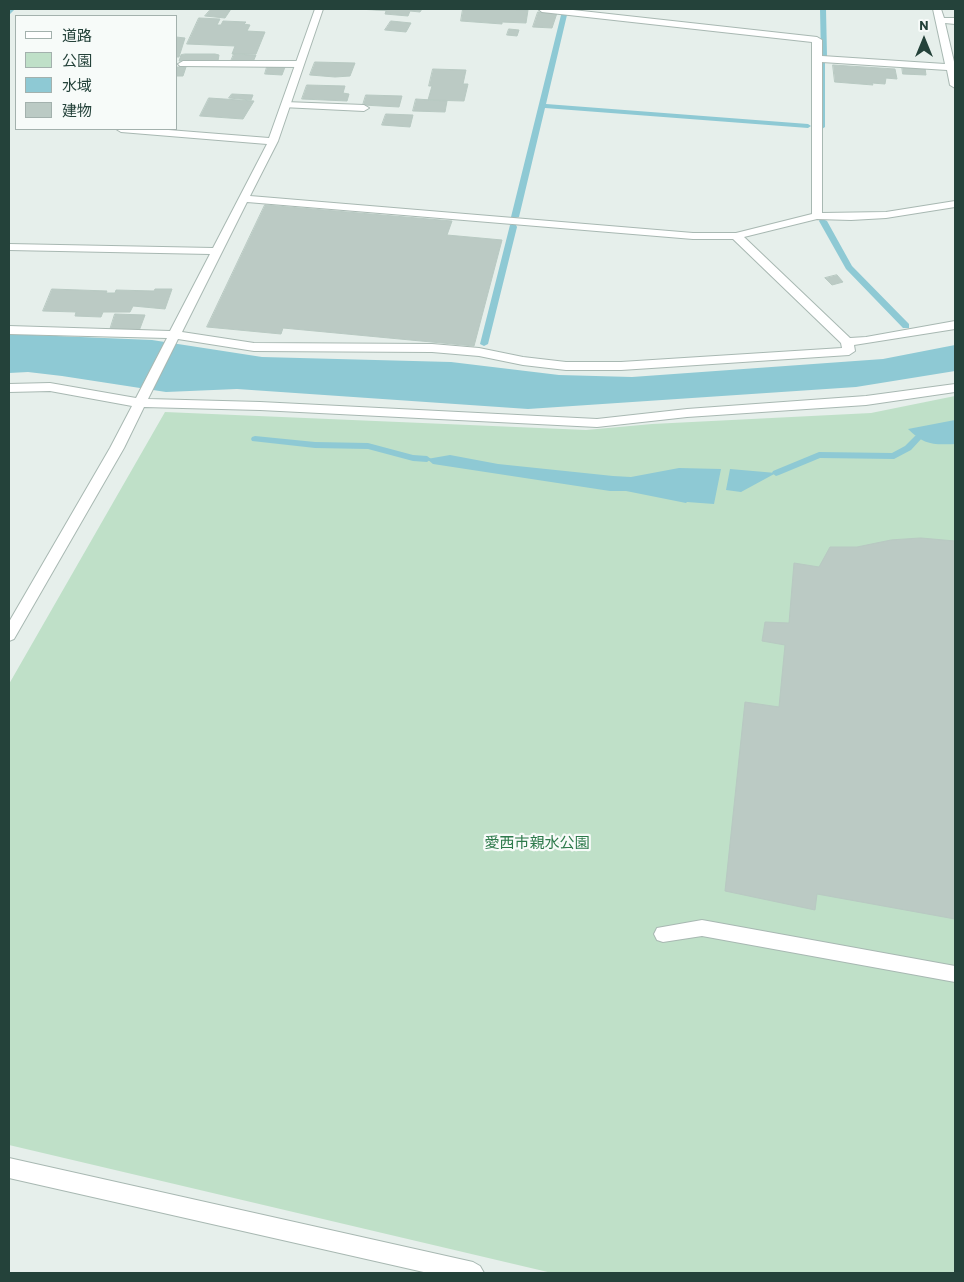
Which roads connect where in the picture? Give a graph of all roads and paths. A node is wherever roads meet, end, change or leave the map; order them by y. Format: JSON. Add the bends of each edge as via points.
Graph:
{"nodes":[{"id":1,"x":319,"y":9,"type":"edge"},
{"id":2,"x":542,"y":9,"type":"edge"},
{"id":3,"x":937,"y":9,"type":"edge"},
{"id":4,"x":940,"y":20,"type":"junction"},
{"id":5,"x":955,"y":20,"type":"edge"},
{"id":6,"x":817,"y":59,"type":"junction"},
{"id":7,"x":184,"y":64,"type":"dead end"},
{"id":8,"x":299,"y":64,"type":"junction"},
{"id":9,"x":951,"y":67,"type":"junction"},
{"id":10,"x":955,"y":85,"type":"edge"},
{"id":11,"x":285,"y":105,"type":"junction"},
{"id":12,"x":364,"y":108,"type":"dead end"},
{"id":13,"x":134,"y":130,"type":"edge"},
{"id":14,"x":273,"y":141,"type":"junction"},
{"id":15,"x":244,"y":199,"type":"junction"},
{"id":16,"x":955,"y":204,"type":"edge"},
{"id":17,"x":817,"y":216,"type":"junction"},
{"id":18,"x":736,"y":236,"type":"junction"},
{"id":19,"x":9,"y":247,"type":"edge"},
{"id":20,"x":218,"y":251,"type":"junction"},
{"id":21,"x":955,"y":325,"type":"edge"},
{"id":22,"x":9,"y":330,"type":"edge"},
{"id":23,"x":175,"y":337,"type":"junction"},
{"id":24,"x":847,"y":342,"type":"junction"},
{"id":25,"x":9,"y":388,"type":"edge"},
{"id":26,"x":955,"y":388,"type":"edge"},
{"id":27,"x":142,"y":400,"type":"junction"},
{"id":28,"x":13,"y":618,"type":"edge"},
{"id":29,"x":9,"y":635,"type":"edge"},
{"id":30,"x":663,"y":934,"type":"dead end"},
{"id":31,"x":955,"y":974,"type":"edge"},
{"id":32,"x":9,"y":1168,"type":"edge"},
{"id":33,"x":473,"y":1273,"type":"edge"}],
"edges":[{"from":1,"to":8,"type":"street"},
{"from":2,"to":6,"type":"street","via":[[817,40]]},
{"from":3,"to":4,"type":"street"},
{"from":4,"to":5,"type":"street"},
{"from":4,"to":9,"type":"street"},
{"from":6,"to":9,"type":"street"},
{"from":6,"to":17,"type":"street"},
{"from":7,"to":8,"type":"street"},
{"from":8,"to":11,"type":"street"},
{"from":9,"to":10,"type":"street"},
{"from":11,"to":12,"type":"street"},
{"from":11,"to":14,"type":"street"},
{"from":13,"to":14,"type":"street"},
{"from":14,"to":15,"type":"street"},
{"from":15,"to":18,"type":"street","via":[[693,236]]},
{"from":15,"to":20,"type":"street"},
{"from":16,"to":17,"type":"street","via":[[843,219]]},
{"from":17,"to":18,"type":"street"},
{"from":18,"to":24,"type":"street"},
{"from":19,"to":20,"type":"street"},
{"from":20,"to":23,"type":"street"},
{"from":21,"to":24,"type":"street"},
{"from":22,"to":23,"type":"street"},
{"from":23,"to":24,"type":"street","via":[[254,347],[432,348],[566,366],[621,366],[849,351]]},
{"from":23,"to":27,"type":"street"},
{"from":25,"to":27,"type":"street","via":[[50,387]]},
{"from":26,"to":27,"type":"street","via":[[850,403],[644,416],[597,423]]},
{"from":27,"to":28,"type":"street","via":[[117,448]]},
{"from":28,"to":29,"type":"street"},
{"from":30,"to":31,"type":"street","via":[[702,928]]},
{"from":32,"to":33,"type":"street"}]}
